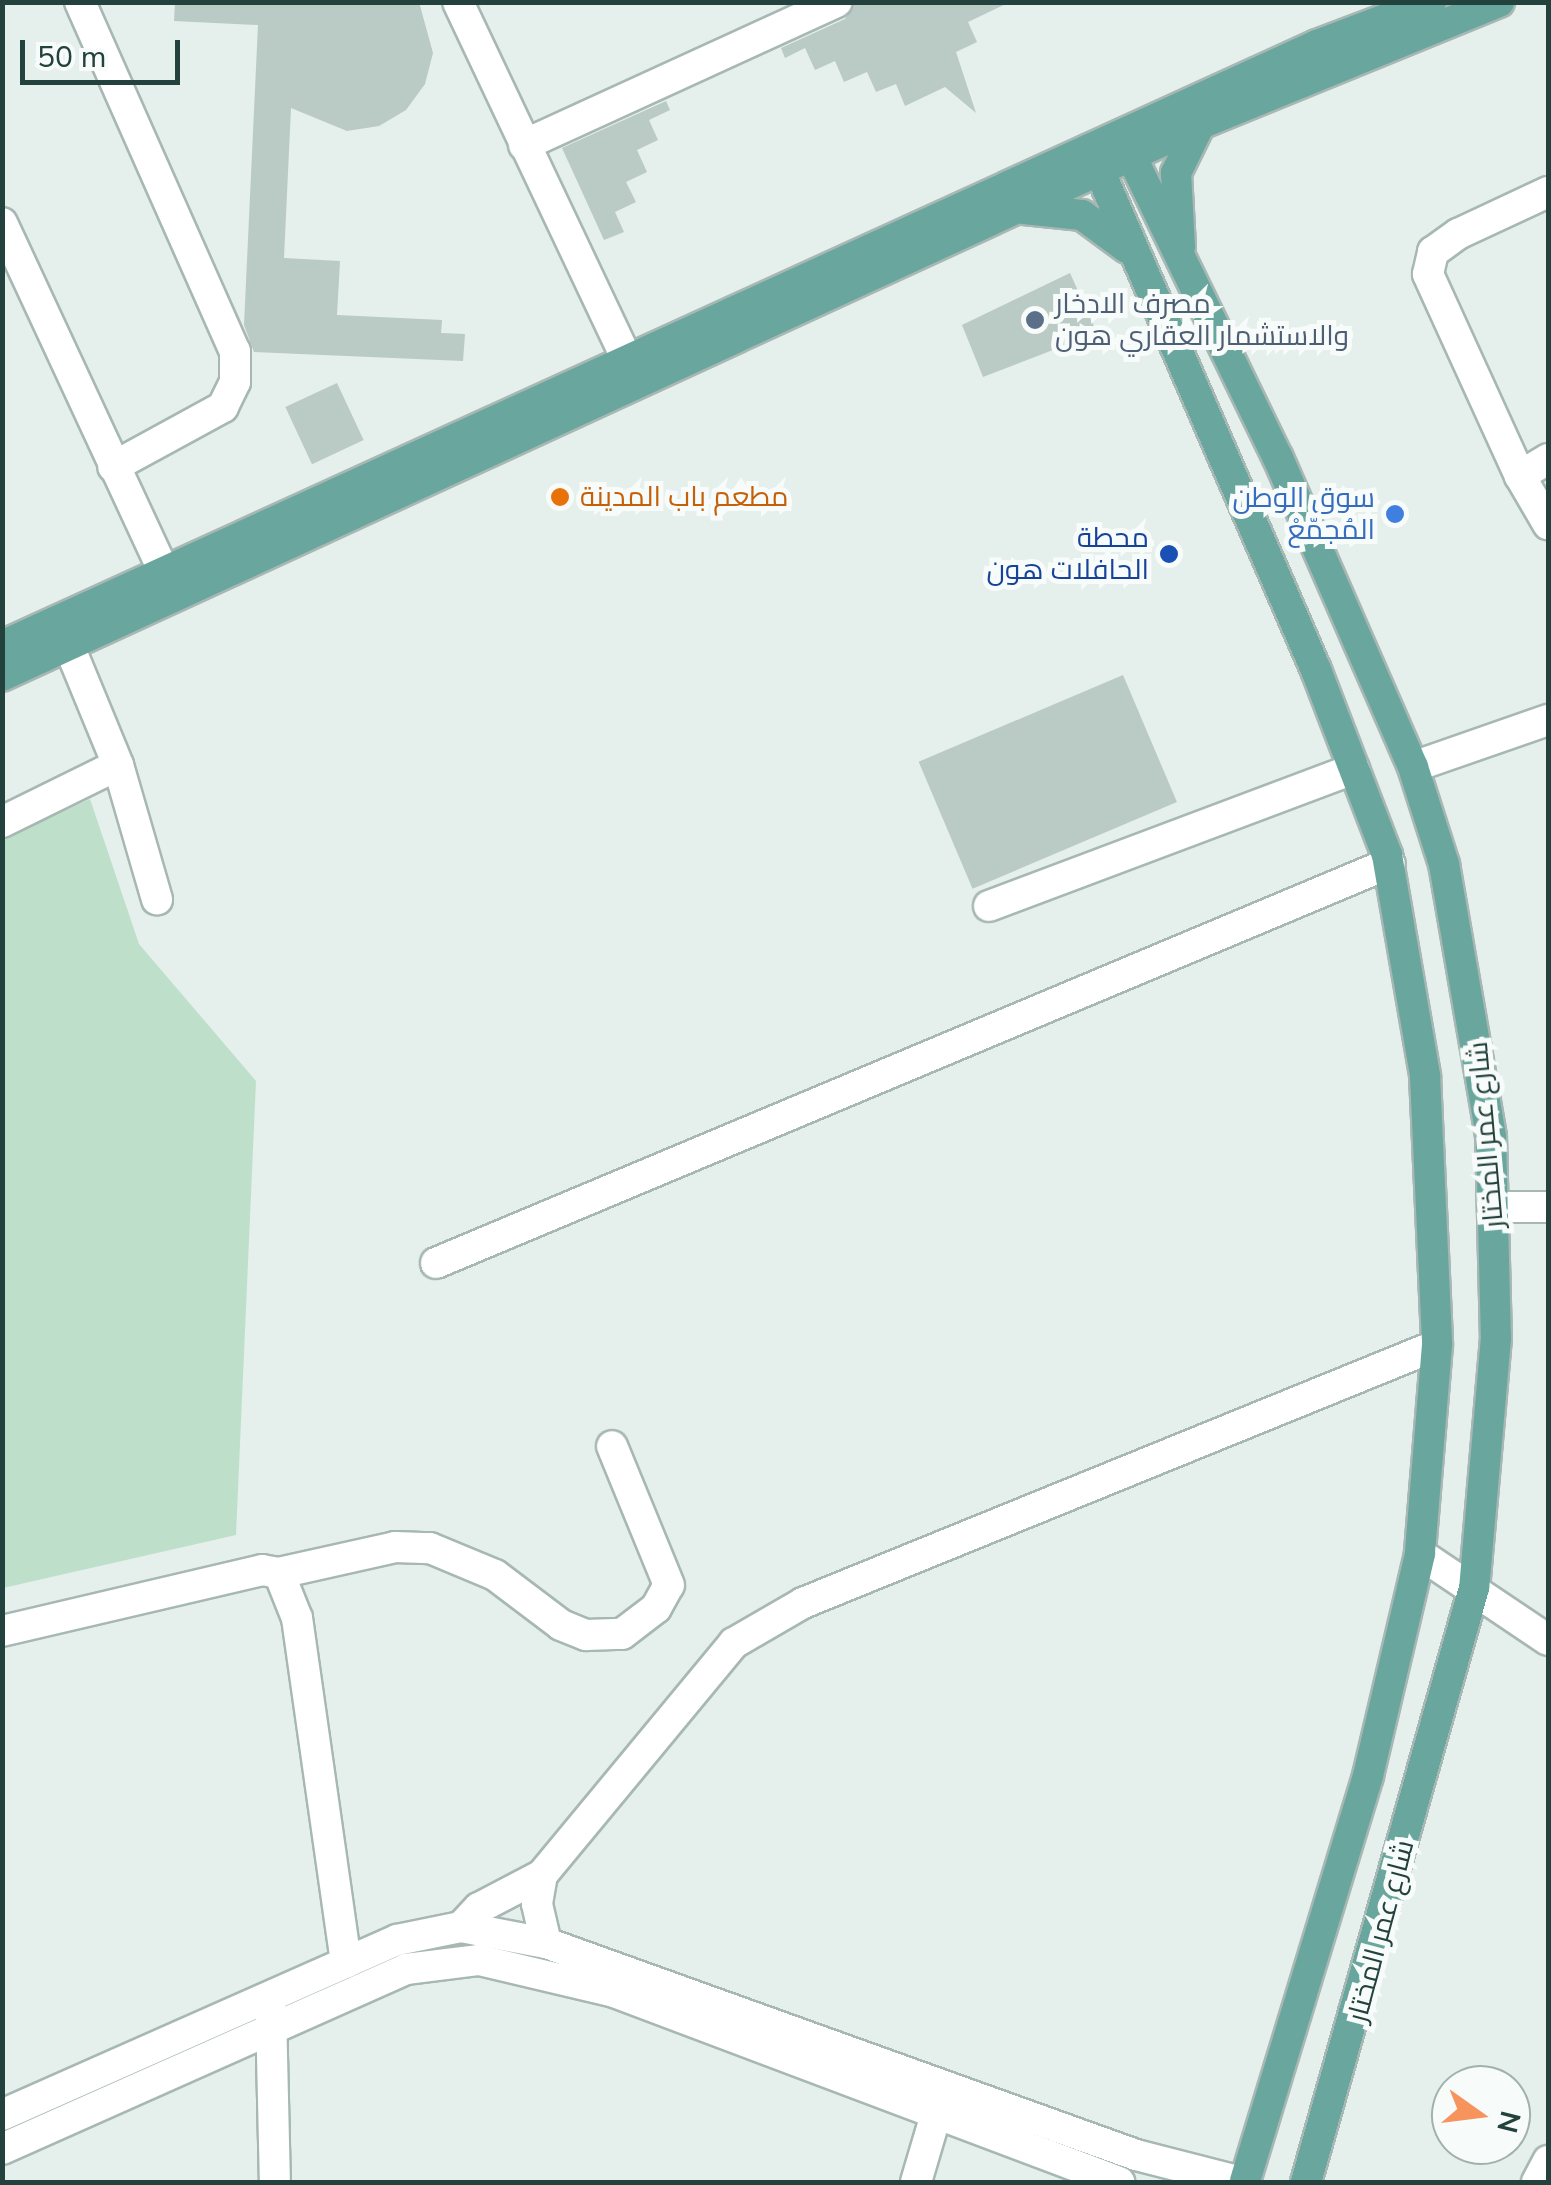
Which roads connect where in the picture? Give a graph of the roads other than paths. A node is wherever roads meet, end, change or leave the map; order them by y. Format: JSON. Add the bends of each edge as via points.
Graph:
{"nodes":[{"id":1,"x":80,"y":2,"type":"edge"},
{"id":2,"x":458,"y":2,"type":"edge"},
{"id":3,"x":837,"y":2,"type":"edge"},
{"id":4,"x":1430,"y":2,"type":"edge"},
{"id":5,"x":1499,"y":2,"type":"edge"},
{"id":6,"x":1200,"y":124,"type":"junction"},
{"id":7,"x":524,"y":145,"type":"junction"},
{"id":8,"x":1125,"y":147,"type":"junction"},
{"id":9,"x":1094,"y":163,"type":"junction"},
{"id":10,"x":1548,"y":192,"type":"edge"},
{"id":11,"x":1016,"y":208,"type":"junction"},
{"id":12,"x":2,"y":223,"type":"edge"},
{"id":13,"x":1131,"y":252,"type":"junction"},
{"id":14,"x":1181,"y":265,"type":"junction"},
{"id":15,"x":631,"y":372,"type":"junction"},
{"id":16,"x":1548,"y":459,"type":"edge"},
{"id":17,"x":113,"y":466,"type":"junction"},
{"id":18,"x":1520,"y":476,"type":"junction"},
{"id":19,"x":1548,"y":524,"type":"edge"},
{"id":20,"x":168,"y":582,"type":"junction"},
{"id":21,"x":2,"y":646,"type":"edge"},
{"id":22,"x":69,"y":646,"type":"junction"},
{"id":23,"x":2,"y":676,"type":"edge"},
{"id":24,"x":1548,"y":720,"type":"edge"},
{"id":25,"x":118,"y":765,"type":"junction"},
{"id":26,"x":1414,"y":767,"type":"junction"},
{"id":27,"x":1354,"y":768,"type":"junction"},
{"id":28,"x":2,"y":822,"type":"edge"},
{"id":29,"x":1444,"y":864,"type":"junction"},
{"id":30,"x":1393,"y":874,"type":"junction"},
{"id":31,"x":156,"y":898,"type":"dead end"},
{"id":32,"x":989,"y":906,"type":"dead end"},
{"id":33,"x":1496,"y":1206,"type":"junction"},
{"id":34,"x":1548,"y":1207,"type":"edge"},
{"id":35,"x":436,"y":1264,"type":"dead end"},
{"id":36,"x":1438,"y":1345,"type":"junction"},
{"id":37,"x":612,"y":1446,"type":"dead end"},
{"id":38,"x":1420,"y":1554,"type":"junction"},
{"id":39,"x":279,"y":1573,"type":"junction"},
{"id":40,"x":1474,"y":1588,"type":"junction"},
{"id":41,"x":2,"y":1631,"type":"edge"},
{"id":42,"x":1548,"y":1640,"type":"edge"},
{"id":43,"x":542,"y":1875,"type":"junction"},
{"id":44,"x":462,"y":1927,"type":"junction"},
{"id":45,"x":546,"y":1942,"type":"junction"},
{"id":46,"x":346,"y":1964,"type":"junction"},
{"id":47,"x":272,"y":2011,"type":"junction"},
{"id":48,"x":940,"y":2100,"type":"junction"},
{"id":49,"x":2,"y":2115,"type":"edge"},
{"id":50,"x":2,"y":2149,"type":"edge"},
{"id":51,"x":1548,"y":2161,"type":"edge"},
{"id":52,"x":275,"y":2182,"type":"edge"},
{"id":53,"x":916,"y":2182,"type":"edge"},
{"id":54,"x":1119,"y":2182,"type":"edge"},
{"id":55,"x":1243,"y":2182,"type":"edge"},
{"id":56,"x":1306,"y":2182,"type":"edge"},
{"id":57,"x":1537,"y":2182,"type":"edge"}],
"edges":[{"from":1,"to":17,"type":"street","via":[[235,351],[235,382],[224,408]]},
{"from":2,"to":7,"type":"street"},
{"from":3,"to":7,"type":"street"},
{"from":4,"to":8,"type":"main road"},
{"from":5,"to":6,"type":"main road"},
{"from":6,"to":8,"type":"main road"},
{"from":6,"to":14,"type":"main road","via":[[1176,173]]},
{"from":7,"to":15,"type":"street"},
{"from":8,"to":9,"type":"main road"},
{"from":8,"to":14,"type":"main road","name":"شارع عمر المختار"},
{"from":9,"to":11,"type":"main road"},
{"from":9,"to":13,"type":"main road","name":"شارع عمر المختار"},
{"from":9,"to":15,"type":"main road"},
{"from":10,"to":18,"type":"street","via":[[1458,234],[1433,252],[1428,274]]},
{"from":11,"to":13,"type":"main road","via":[[1082,216]]},
{"from":11,"to":15,"type":"main road"},
{"from":12,"to":17,"type":"street"},
{"from":13,"to":27,"type":"main road","name":"شارع عمر المختار"},
{"from":14,"to":26,"type":"main road","name":"شارع عمر المختار","via":[[1278,458]]},
{"from":15,"to":20,"type":"main road"},
{"from":16,"to":18,"type":"street"},
{"from":17,"to":20,"type":"street"},
{"from":18,"to":19,"type":"street"},
{"from":20,"to":21,"type":"main road"},
{"from":20,"to":22,"type":"main road"},
{"from":22,"to":23,"type":"main road"},
{"from":22,"to":25,"type":"street"},
{"from":24,"to":26,"type":"street"},
{"from":25,"to":28,"type":"street"},
{"from":25,"to":31,"type":"street"},
{"from":26,"to":29,"type":"main road","name":"شارع عمر المختار"},
{"from":27,"to":30,"type":"main road","name":"شارع عمر المختار"},
{"from":27,"to":32,"type":"street"},
{"from":29,"to":30,"type":"main road"},
{"from":29,"to":33,"type":"main road","name":"شارع عمر المختار","via":[[1481,1057]]},
{"from":30,"to":35,"type":"street"},
{"from":30,"to":36,"type":"main road","name":"شارع عمر المختار","via":[[1425,1076]]},
{"from":33,"to":34,"type":"street"},
{"from":33,"to":40,"type":"main road","name":"شارع عمر المختار","via":[[1494,1356]]},
{"from":36,"to":38,"type":"main road","name":"شارع عمر المختار"},
{"from":36,"to":43,"type":"street","via":[[804,1603],[734,1643]]},
{"from":37,"to":39,"type":"street","via":[[669,1585],[656,1608],[622,1634],[586,1635],[560,1624],[495,1575],[430,1548],[394,1547]]},
{"from":38,"to":40,"type":"street"},
{"from":38,"to":55,"type":"main road","name":"شارع عمر المختار","via":[[1368,1776]]},
{"from":39,"to":41,"type":"street","via":[[262,1570]]},
{"from":39,"to":46,"type":"street","via":[[297,1618]]},
{"from":40,"to":42,"type":"street"},
{"from":40,"to":56,"type":"main road","name":"شارع عمر المختار"},
{"from":43,"to":44,"type":"street","via":[[479,1908]]},
{"from":43,"to":45,"type":"street","via":[[537,1904]]},
{"from":44,"to":45,"type":"street"},
{"from":44,"to":46,"type":"street","via":[[396,1940]]},
{"from":45,"to":48,"type":"street"},
{"from":46,"to":47,"type":"street"},
{"from":47,"to":48,"type":"street","via":[[406,1969],[448,1961],[512,1964]]},
{"from":47,"to":49,"type":"street"},
{"from":47,"to":50,"type":"street"},
{"from":47,"to":52,"type":"street"},
{"from":48,"to":53,"type":"street"},
{"from":48,"to":54,"type":"street"},
{"from":48,"to":55,"type":"street"},
{"from":51,"to":57,"type":"street"}]}
